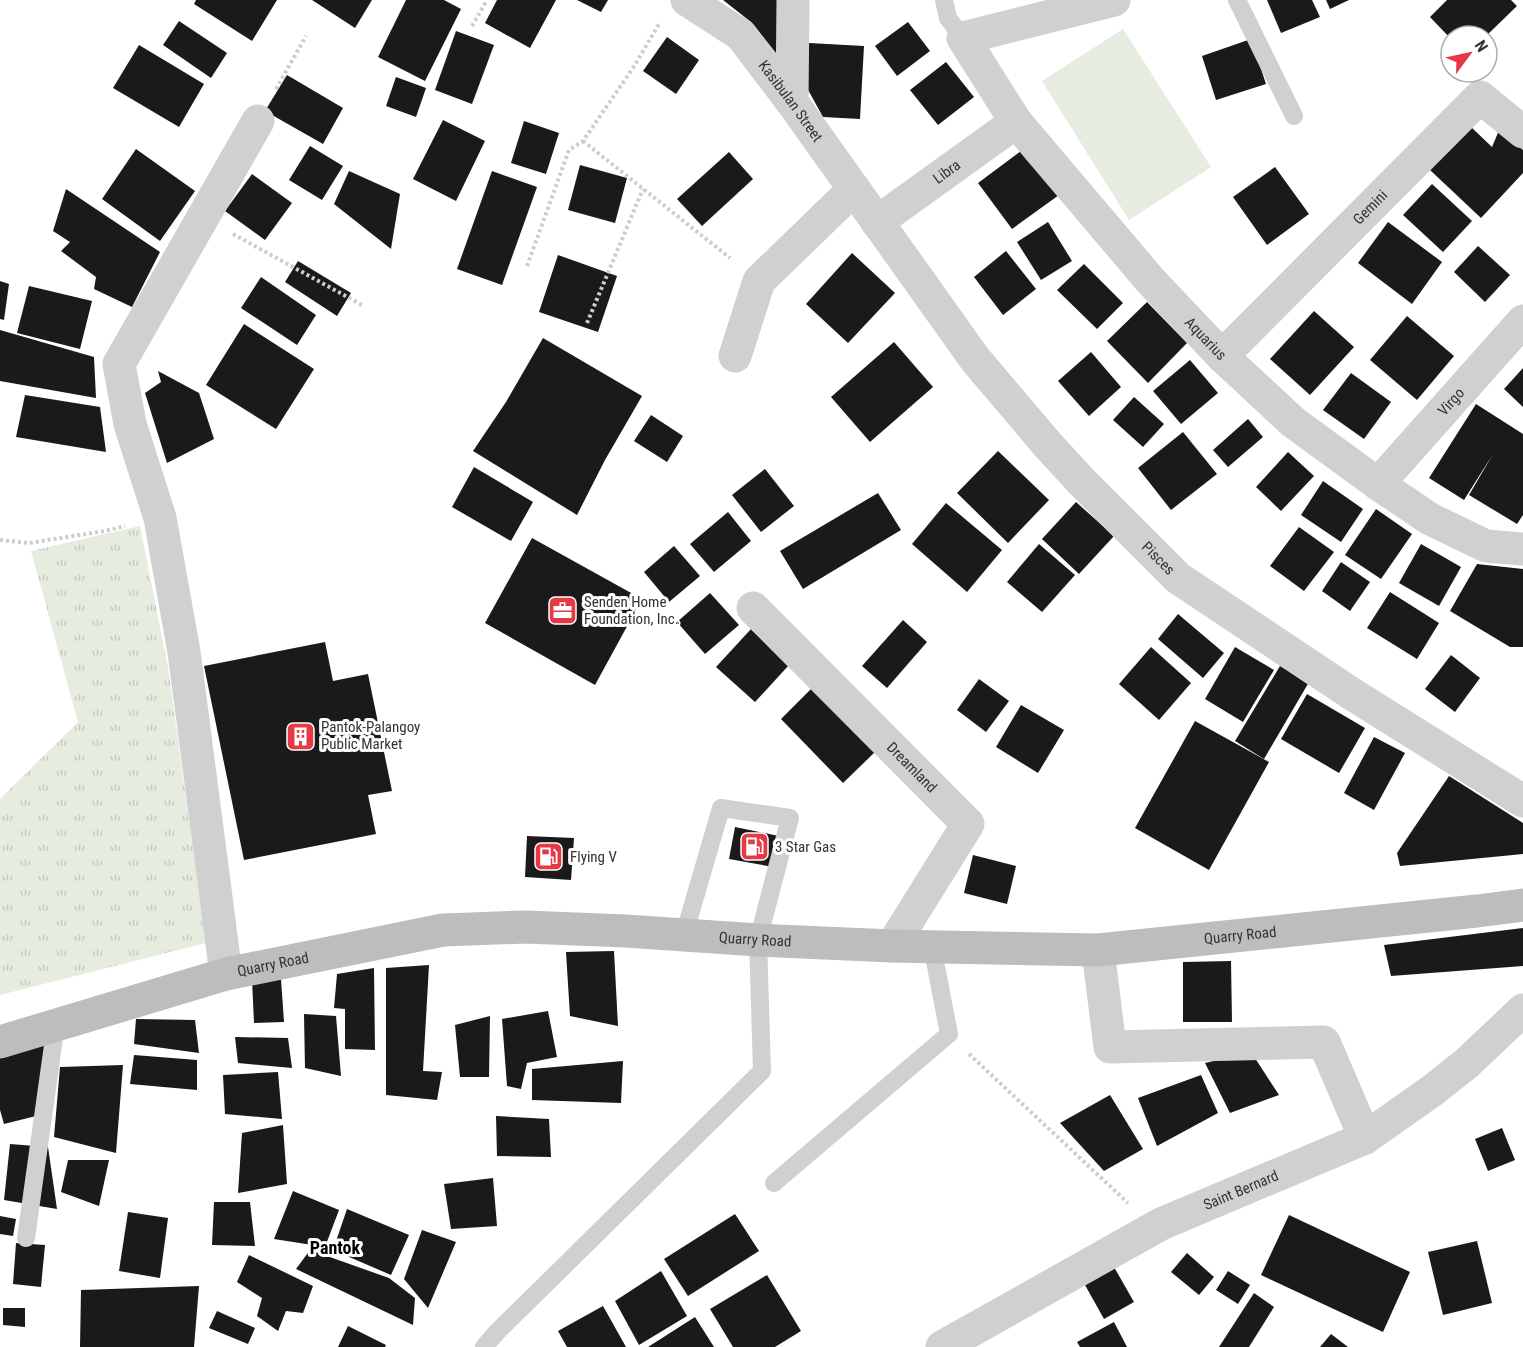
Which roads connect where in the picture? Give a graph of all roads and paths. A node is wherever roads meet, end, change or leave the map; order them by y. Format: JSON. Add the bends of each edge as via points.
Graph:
{"nodes":[{"id":1,"x":487,"y":0,"type":"edge"},
{"id":2,"x":687,"y":0,"type":"edge"},
{"id":3,"x":793,"y":0,"type":"edge"},
{"id":4,"x":944,"y":0,"type":"edge"},
{"id":5,"x":1114,"y":0,"type":"edge"},
{"id":6,"x":1237,"y":0,"type":"edge"},
{"id":7,"x":661,"y":20,"type":"dead end"},
{"id":8,"x":471,"y":26,"type":"dead end"},
{"id":9,"x":306,"y":36,"type":"dead end"},
{"id":10,"x":963,"y":38,"type":"junction"},
{"id":11,"x":792,"y":102,"type":"junction"},
{"id":12,"x":1294,"y":116,"type":"dead end"},
{"id":13,"x":258,"y":122,"type":"joint"},
{"id":14,"x":1016,"y":122,"type":"junction"},
{"id":15,"x":1523,"y":132,"type":"edge"},
{"id":16,"x":583,"y":141,"type":"junction"},
{"id":17,"x":643,"y":189,"type":"junction"},
{"id":18,"x":854,"y":189,"type":"junction"},
{"id":19,"x":204,"y":218,"type":"junction"},
{"id":20,"x":877,"y":222,"type":"junction"},
{"id":21,"x":527,"y":266,"type":"dead end"},
{"id":22,"x":759,"y":281,"type":"junction"},
{"id":23,"x":362,"y":305,"type":"dead end"},
{"id":24,"x":1523,"y":321,"type":"edge"},
{"id":25,"x":587,"y":323,"type":"dead end"},
{"id":26,"x":735,"y":356,"type":"dead end"},
{"id":27,"x":1222,"y":356,"type":"junction"},
{"id":28,"x":1378,"y":484,"type":"junction"},
{"id":29,"x":160,"y":518,"type":"junction"},
{"id":30,"x":0,"y":540,"type":"edge"},
{"id":31,"x":1523,"y":549,"type":"edge"},
{"id":32,"x":753,"y":608,"type":"dead end"},
{"id":33,"x":1523,"y":801,"type":"edge"},
{"id":34,"x":1523,"y":905,"type":"edge"},
{"id":35,"x":684,"y":935,"type":"junction"},
{"id":36,"x":758,"y":940,"type":"junction"},
{"id":37,"x":892,"y":946,"type":"junction"},
{"id":38,"x":932,"y":946,"type":"junction"},
{"id":39,"x":1098,"y":950,"type":"junction"},
{"id":40,"x":226,"y":974,"type":"junction"},
{"id":41,"x":1523,"y":1010,"type":"edge"},
{"id":42,"x":56,"y":1024,"type":"junction"},
{"id":43,"x":949,"y":1035,"type":"junction"},
{"id":44,"x":0,"y":1042,"type":"edge"},
{"id":45,"x":1365,"y":1138,"type":"junction"},
{"id":46,"x":774,"y":1183,"type":"dead end"},
{"id":47,"x":1149,"y":1231,"type":"junction"},
{"id":48,"x":26,"y":1239,"type":"dead end"},
{"id":49,"x":484,"y":1347,"type":"edge"},
{"id":50,"x":942,"y":1347,"type":"edge"}],
"edges":[{"from":1,"to":8,"type":"path"},
{"from":2,"to":11,"type":"street","name":"Kasibulan Street","via":[[741,35]]},
{"from":3,"to":11,"type":"street"},
{"from":4,"to":10,"type":"lane","via":[[948,18]]},
{"from":5,"to":10,"type":"street"},
{"from":6,"to":12,"type":"lane"},
{"from":7,"to":16,"type":"path","via":[[633,69]]},
{"from":9,"to":13,"type":"path"},
{"from":10,"to":14,"type":"street","name":"Aquarius"},
{"from":11,"to":18,"type":"street","name":"Kasibulan Street"},
{"from":13,"to":19,"type":"street"},
{"from":14,"to":20,"type":"street","name":"Libra"},
{"from":14,"to":27,"type":"street","name":"Aquarius","via":[[1150,280]]},
{"from":15,"to":27,"type":"street","name":"Gemini","via":[[1480,97]]},
{"from":16,"to":17,"type":"path"},
{"from":16,"to":21,"type":"path","via":[[569,150]]},
{"from":17,"to":22,"type":"path"},
{"from":17,"to":25,"type":"path"},
{"from":18,"to":20,"type":"street","name":"Kasibulan Street"},
{"from":18,"to":22,"type":"street"},
{"from":19,"to":23,"type":"path"},
{"from":19,"to":29,"type":"street","via":[[119,364],[130,424]]},
{"from":20,"to":33,"type":"street","name":"Pisces","via":[[975,359],[1081,481],[1178,578]]},
{"from":22,"to":26,"type":"street"},
{"from":24,"to":28,"type":"street","name":"Virgo"},
{"from":27,"to":28,"type":"street","name":"Aquarius","via":[[1293,422]]},
{"from":28,"to":31,"type":"street","name":"Aquarius","via":[[1430,519],[1486,546]]},
{"from":29,"to":30,"type":"path","via":[[60,539],[29,543]]},
{"from":29,"to":40,"type":"street","via":[[184,652]]},
{"from":32,"to":37,"type":"street","name":"Dreamland","via":[[968,824]]},
{"from":34,"to":39,"type":"street","name":"Quarry Road"},
{"from":35,"to":36,"type":"street","name":"Quarry Road"},
{"from":35,"to":36,"type":"lane","via":[[721,808],[790,818]]},
{"from":35,"to":40,"type":"street","name":"Quarry Road","via":[[525,927],[443,930]]},
{"from":36,"to":37,"type":"street","name":"Quarry Road"},
{"from":36,"to":49,"type":"lane","via":[[762,1071]]},
{"from":37,"to":38,"type":"street","name":"Quarry Road"},
{"from":38,"to":39,"type":"street","name":"Quarry Road"},
{"from":38,"to":43,"type":"lane"},
{"from":39,"to":45,"type":"street","via":[[1110,1047],[1324,1042]]},
{"from":40,"to":42,"type":"street","name":"Quarry Road"},
{"from":41,"to":45,"type":"street","name":"Saint Bernard","via":[[1467,1063]]},
{"from":42,"to":44,"type":"street","name":"Quarry Road"},
{"from":42,"to":48,"type":"lane"},
{"from":43,"to":46,"type":"lane"},
{"from":43,"to":47,"type":"path","via":[[1131,1206]]},
{"from":45,"to":47,"type":"street","name":"Saint Bernard"},
{"from":47,"to":50,"type":"street","name":"Saint Bernard"}]}
